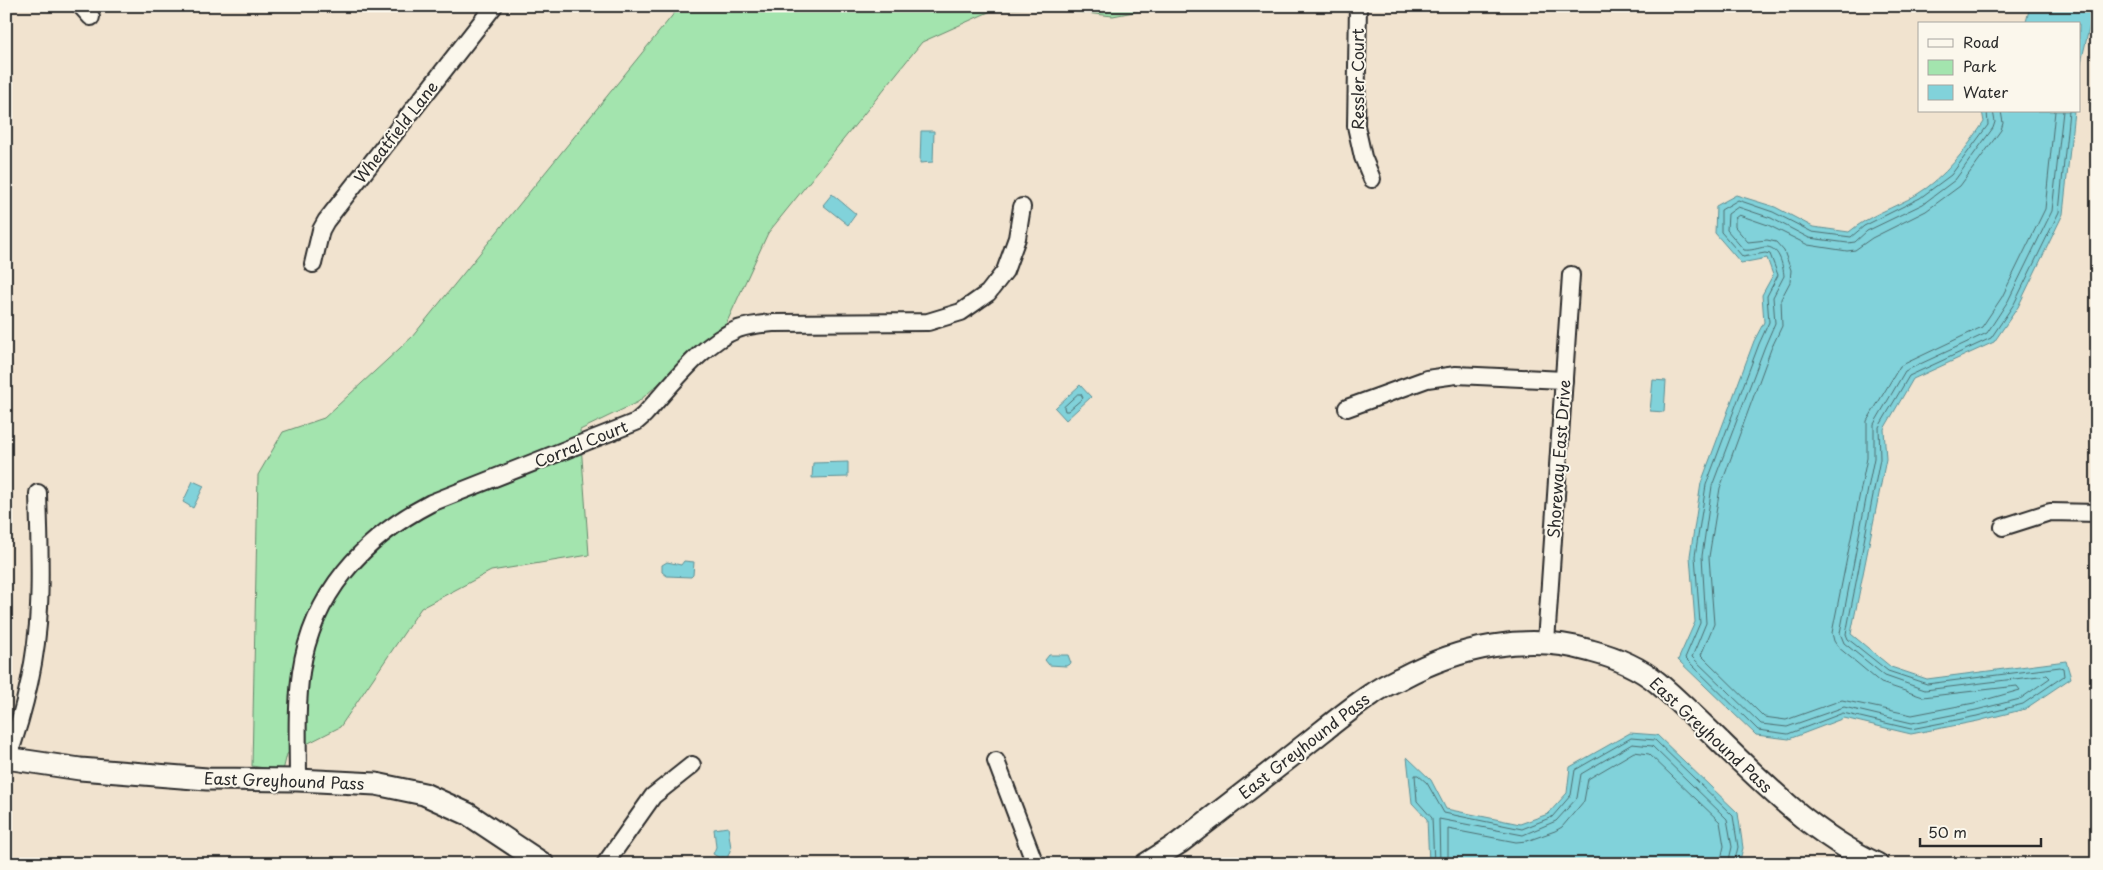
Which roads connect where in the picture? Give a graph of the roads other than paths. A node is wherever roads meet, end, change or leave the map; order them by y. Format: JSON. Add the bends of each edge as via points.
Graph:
{"nodes":[{"id":1,"x":494,"y":6,"type":"edge"},
{"id":2,"x":1358,"y":6,"type":"edge"},
{"id":3,"x":1372,"y":179,"type":"dead end"},
{"id":4,"x":1022,"y":207,"type":"dead end"},
{"id":5,"x":313,"y":264,"type":"dead end"},
{"id":6,"x":1571,"y":275,"type":"dead end"},
{"id":7,"x":1564,"y":380,"type":"junction"},
{"id":8,"x":1347,"y":408,"type":"dead end"},
{"id":9,"x":38,"y":493,"type":"dead end"},
{"id":10,"x":2097,"y":512,"type":"edge"},
{"id":11,"x":2003,"y":527,"type":"dead end"},
{"id":12,"x":1546,"y":642,"type":"junction"},
{"id":13,"x":7,"y":760,"type":"edge"},
{"id":14,"x":996,"y":761,"type":"dead end"},
{"id":15,"x":692,"y":764,"type":"dead end"},
{"id":16,"x":298,"y":780,"type":"junction"},
{"id":17,"x":544,"y":864,"type":"edge"},
{"id":18,"x":605,"y":864,"type":"edge"},
{"id":19,"x":1035,"y":864,"type":"edge"},
{"id":20,"x":1146,"y":864,"type":"edge"},
{"id":21,"x":1877,"y":864,"type":"edge"}],
"edges":[{"from":1,"to":5,"type":"street","name":"Wheatfield Lane","via":[[326,221],[320,230]]},
{"from":2,"to":3,"type":"street","name":"Ressler Court","via":[[1356,126],[1362,157]]},
{"from":4,"to":16,"type":"street","name":"Corral Court","via":[[1017,238],[1005,271],[988,293],[961,312],[928,322],[772,323],[737,329],[701,354],[636,422],[431,503],[383,532],[359,554],[335,585],[323,604],[307,644],[298,701]]},
{"from":6,"to":7,"type":"street","name":"Shoreway East Drive"},
{"from":7,"to":8,"type":"street","via":[[1456,375],[1427,379]]},
{"from":7,"to":12,"type":"street","name":"Shoreway East Drive"},
{"from":9,"to":13,"type":"street","via":[[40,571],[35,653],[18,731]]},
{"from":10,"to":11,"type":"street","via":[[2050,512]]},
{"from":12,"to":20,"type":"street","name":"East Greyhound Pass","via":[[1509,643],[1450,656],[1373,693]]},
{"from":12,"to":21,"type":"street","name":"East Greyhound Pass","via":[[1576,646],[1610,656],[1657,682],[1777,796],[1811,824]]},
{"from":13,"to":16,"type":"street","name":"East Greyhound Pass","via":[[207,779]]},
{"from":14,"to":19,"type":"street"},
{"from":15,"to":18,"type":"street","via":[[653,796]]},
{"from":16,"to":17,"type":"street","name":"East Greyhound Pass","via":[[376,784],[424,794],[468,814]]}]}
